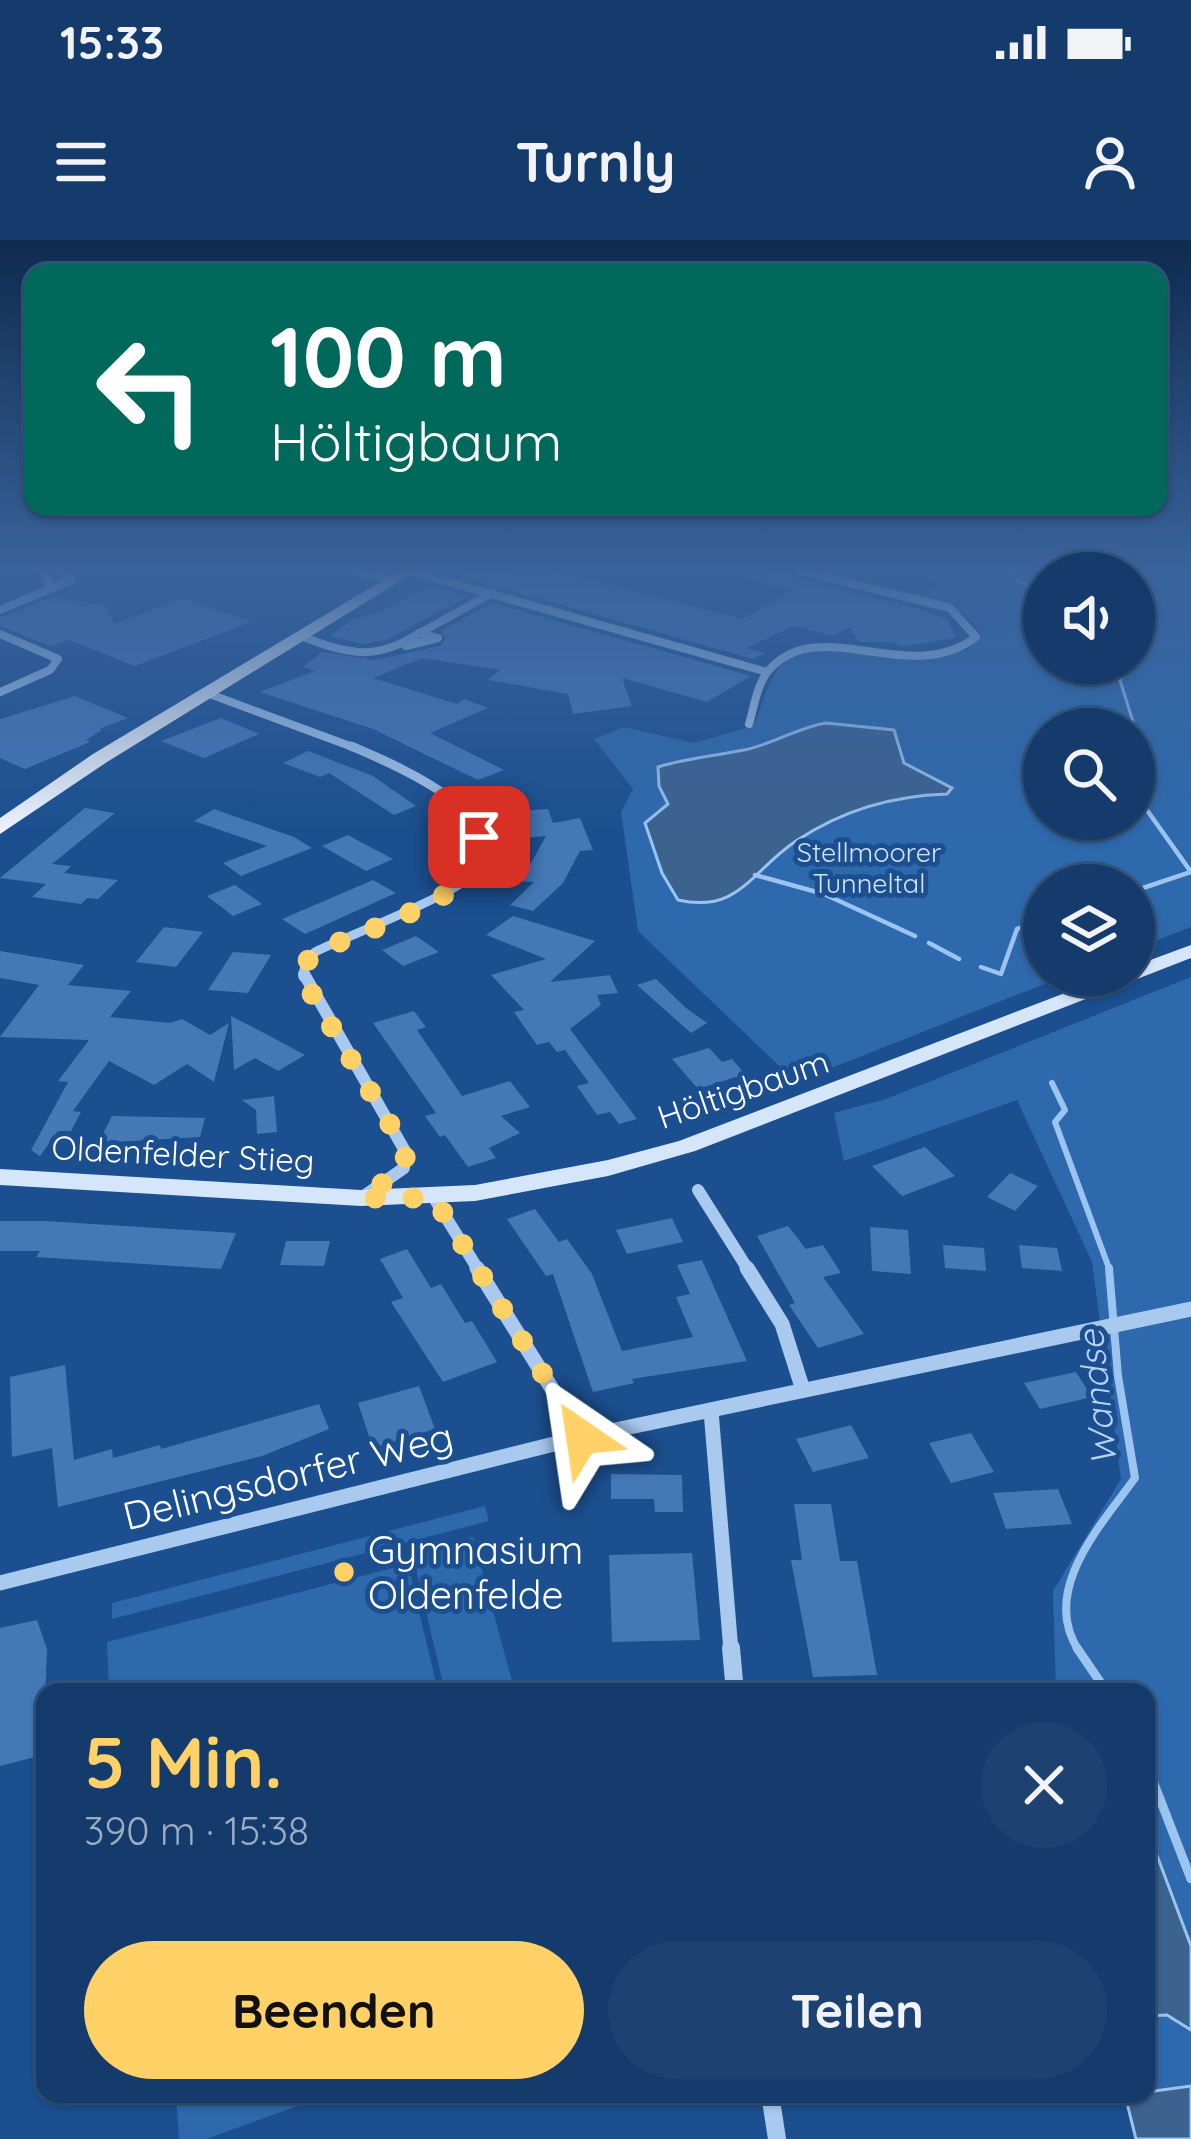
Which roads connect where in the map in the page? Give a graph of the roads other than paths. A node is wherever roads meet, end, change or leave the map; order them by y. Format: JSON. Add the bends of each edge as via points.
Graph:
{"nodes":[{"id":1,"x":57,"y":659,"type":"edge"},
{"id":2,"x":265,"y":659,"type":"edge"},
{"id":3,"x":720,"y":659,"type":"edge"},
{"id":4,"x":787,"y":659,"type":"edge"},
{"id":5,"x":767,"y":672,"type":"junction"},
{"id":6,"x":0,"y":692,"type":"edge"},
{"id":7,"x":208,"y":693,"type":"junction"},
{"id":8,"x":749,"y":724,"type":"dead end"},
{"id":9,"x":0,"y":828,"type":"edge"},
{"id":10,"x":1191,"y":951,"type":"edge"},
{"id":11,"x":1155,"y":965,"type":"edge"},
{"id":12,"x":1075,"y":996,"type":"edge"},
{"id":13,"x":0,"y":1177,"type":"edge"},
{"id":14,"x":698,"y":1190,"type":"dead end"},
{"id":15,"x":362,"y":1198,"type":"junction"},
{"id":16,"x":434,"y":1198,"type":"junction"},
{"id":17,"x":1191,"y":1309,"type":"edge"},
{"id":18,"x":803,"y":1390,"type":"junction"},
{"id":19,"x":711,"y":1411,"type":"junction"},
{"id":20,"x":582,"y":1437,"type":"junction"},
{"id":21,"x":0,"y":1583,"type":"edge"},
{"id":22,"x":734,"y":1683,"type":"edge"},
{"id":23,"x":771,"y":2103,"type":"edge"},
{"id":24,"x":777,"y":2139,"type":"edge"}],
"edges":[{"from":1,"to":6,"type":"street","via":[[50,670]]},
{"from":2,"to":7,"type":"main road"},
{"from":3,"to":5,"type":"street"},
{"from":4,"to":5,"type":"street"},
{"from":5,"to":8,"type":"street"},
{"from":7,"to":9,"type":"main road"},
{"from":7,"to":15,"type":"street","via":[[400,766],[475,821],[482,849],[466,880],[315,952],[305,964],[303,979],[406,1151],[406,1164]]},
{"from":10,"to":11,"type":"main road","name":"Höltigbaum"},
{"from":12,"to":16,"type":"main road","name":"Höltigbaum","via":[[687,1146]]},
{"from":13,"to":15,"type":"main road","name":"Oldenfelder Stieg"},
{"from":14,"to":18,"type":"street","via":[[782,1324]]},
{"from":15,"to":16,"type":"main road","name":"Höltigbaum"},
{"from":16,"to":20,"type":"street"},
{"from":17,"to":18,"type":"street","name":"Delingsdorfer Weg"},
{"from":18,"to":19,"type":"street","name":"Delingsdorfer Weg"},
{"from":19,"to":20,"type":"street","name":"Delingsdorfer Weg"},
{"from":19,"to":22,"type":"street"},
{"from":20,"to":21,"type":"street","name":"Delingsdorfer Weg"},
{"from":23,"to":24,"type":"street"}]}
